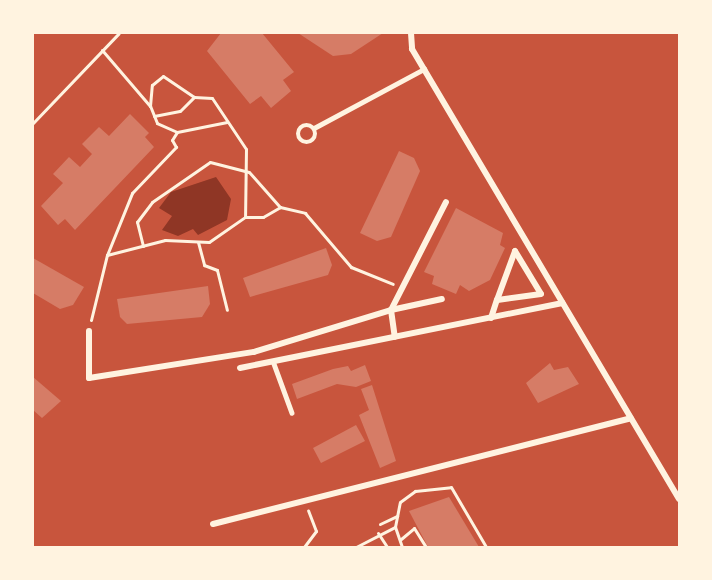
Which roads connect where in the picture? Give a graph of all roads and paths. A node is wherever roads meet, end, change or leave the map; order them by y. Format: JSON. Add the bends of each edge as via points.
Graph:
{"nodes":[{"id":1,"x":119,"y":33,"type":"edge"},
{"id":2,"x":411,"y":33,"type":"edge"},
{"id":3,"x":102,"y":50,"type":"junction"},
{"id":4,"x":424,"y":69,"type":"junction"},
{"id":5,"x":194,"y":97,"type":"junction"},
{"id":6,"x":150,"y":106,"type":"junction"},
{"id":7,"x":154,"y":116,"type":"junction"},
{"id":8,"x":227,"y":122,"type":"junction"},
{"id":9,"x":33,"y":123,"type":"edge"},
{"id":10,"x":314,"y":128,"type":"junction"},
{"id":11,"x":177,"y":132,"type":"junction"},
{"id":12,"x":249,"y":172,"type":"junction"},
{"id":13,"x":446,"y":202,"type":"dead end"},
{"id":14,"x":280,"y":207,"type":"junction"},
{"id":15,"x":245,"y":217,"type":"junction"},
{"id":16,"x":198,"y":242,"type":"junction"},
{"id":17,"x":143,"y":246,"type":"junction"},
{"id":18,"x":107,"y":255,"type":"junction"},
{"id":19,"x":403,"y":288,"type":"junction"},
{"id":20,"x":442,"y":299,"type":"dead end"},
{"id":21,"x":497,"y":300,"type":"junction"},
{"id":22,"x":563,"y":303,"type":"junction"},
{"id":23,"x":227,"y":310,"type":"dead end"},
{"id":24,"x":391,"y":310,"type":"junction"},
{"id":25,"x":491,"y":318,"type":"junction"},
{"id":26,"x":89,"y":331,"type":"joint"},
{"id":27,"x":395,"y":337,"type":"junction"},
{"id":28,"x":273,"y":362,"type":"junction"},
{"id":29,"x":240,"y":368,"type":"dead end"},
{"id":30,"x":292,"y":413,"type":"dead end"},
{"id":31,"x":631,"y":418,"type":"junction"},
{"id":32,"x":679,"y":499,"type":"edge"},
{"id":33,"x":303,"y":501,"type":"junction"},
{"id":34,"x":398,"y":516,"type":"junction"},
{"id":35,"x":213,"y":524,"type":"dead end"},
{"id":36,"x":380,"y":524,"type":"dead end"},
{"id":37,"x":395,"y":527,"type":"junction"},
{"id":38,"x":378,"y":533,"type":"junction"},
{"id":39,"x":401,"y":539,"type":"junction"},
{"id":40,"x":303,"y":547,"type":"edge"},
{"id":41,"x":356,"y":547,"type":"edge"},
{"id":42,"x":387,"y":547,"type":"edge"},
{"id":43,"x":402,"y":547,"type":"edge"},
{"id":44,"x":426,"y":547,"type":"edge"},
{"id":45,"x":486,"y":547,"type":"edge"}],
"edges":[{"from":1,"to":3,"type":"path"},
{"from":2,"to":4,"type":"street","via":[[415,54]]},
{"from":3,"to":6,"type":"path"},
{"from":3,"to":9,"type":"path"},
{"from":4,"to":10,"type":"lane"},
{"from":4,"to":22,"type":"street"},
{"from":5,"to":6,"type":"path","via":[[163,76],[152,85]]},
{"from":5,"to":7,"type":"path","via":[[180,111]]},
{"from":5,"to":8,"type":"path","via":[[212,98]]},
{"from":6,"to":7,"type":"path"},
{"from":7,"to":11,"type":"path"},
{"from":8,"to":11,"type":"path"},
{"from":8,"to":12,"type":"path","via":[[246,149]]},
{"from":10,"to":10,"type":"lane","via":[[313,141],[300,140],[300,128]]},
{"from":11,"to":18,"type":"path","via":[[172,140],[176,147],[132,193]]},
{"from":12,"to":14,"type":"path"},
{"from":12,"to":15,"type":"path"},
{"from":12,"to":17,"type":"path","via":[[210,162],[186,177],[152,202],[137,222]]},
{"from":13,"to":19,"type":"street"},
{"from":14,"to":15,"type":"path","via":[[263,217]]},
{"from":14,"to":19,"type":"path","via":[[305,213],[351,267]]},
{"from":15,"to":16,"type":"path","via":[[209,242]]},
{"from":16,"to":17,"type":"path"},
{"from":16,"to":23,"type":"path","via":[[204,265],[217,270]]},
{"from":17,"to":18,"type":"path"},
{"from":18,"to":26,"type":"path"},
{"from":19,"to":24,"type":"street"},
{"from":20,"to":24,"type":"street"},
{"from":21,"to":21,"type":"street","via":[[512,261],[515,251],[541,294]]},
{"from":21,"to":25,"type":"street"},
{"from":22,"to":25,"type":"street"},
{"from":22,"to":31,"type":"street"},
{"from":24,"to":26,"type":"street","via":[[254,352],[89,378]]},
{"from":24,"to":27,"type":"street"},
{"from":25,"to":27,"type":"street"},
{"from":27,"to":28,"type":"street"},
{"from":28,"to":29,"type":"street"},
{"from":28,"to":30,"type":"lane"},
{"from":31,"to":32,"type":"street"},
{"from":31,"to":33,"type":"street"},
{"from":33,"to":35,"type":"street"},
{"from":33,"to":40,"type":"path","via":[[316,531]]},
{"from":34,"to":36,"type":"path"},
{"from":34,"to":37,"type":"path"},
{"from":34,"to":45,"type":"path","via":[[400,502],[415,491],[451,487]]},
{"from":37,"to":38,"type":"path"},
{"from":37,"to":39,"type":"path"},
{"from":38,"to":41,"type":"path"},
{"from":38,"to":42,"type":"path"},
{"from":39,"to":43,"type":"path"},
{"from":39,"to":44,"type":"path","via":[[414,528]]}]}
